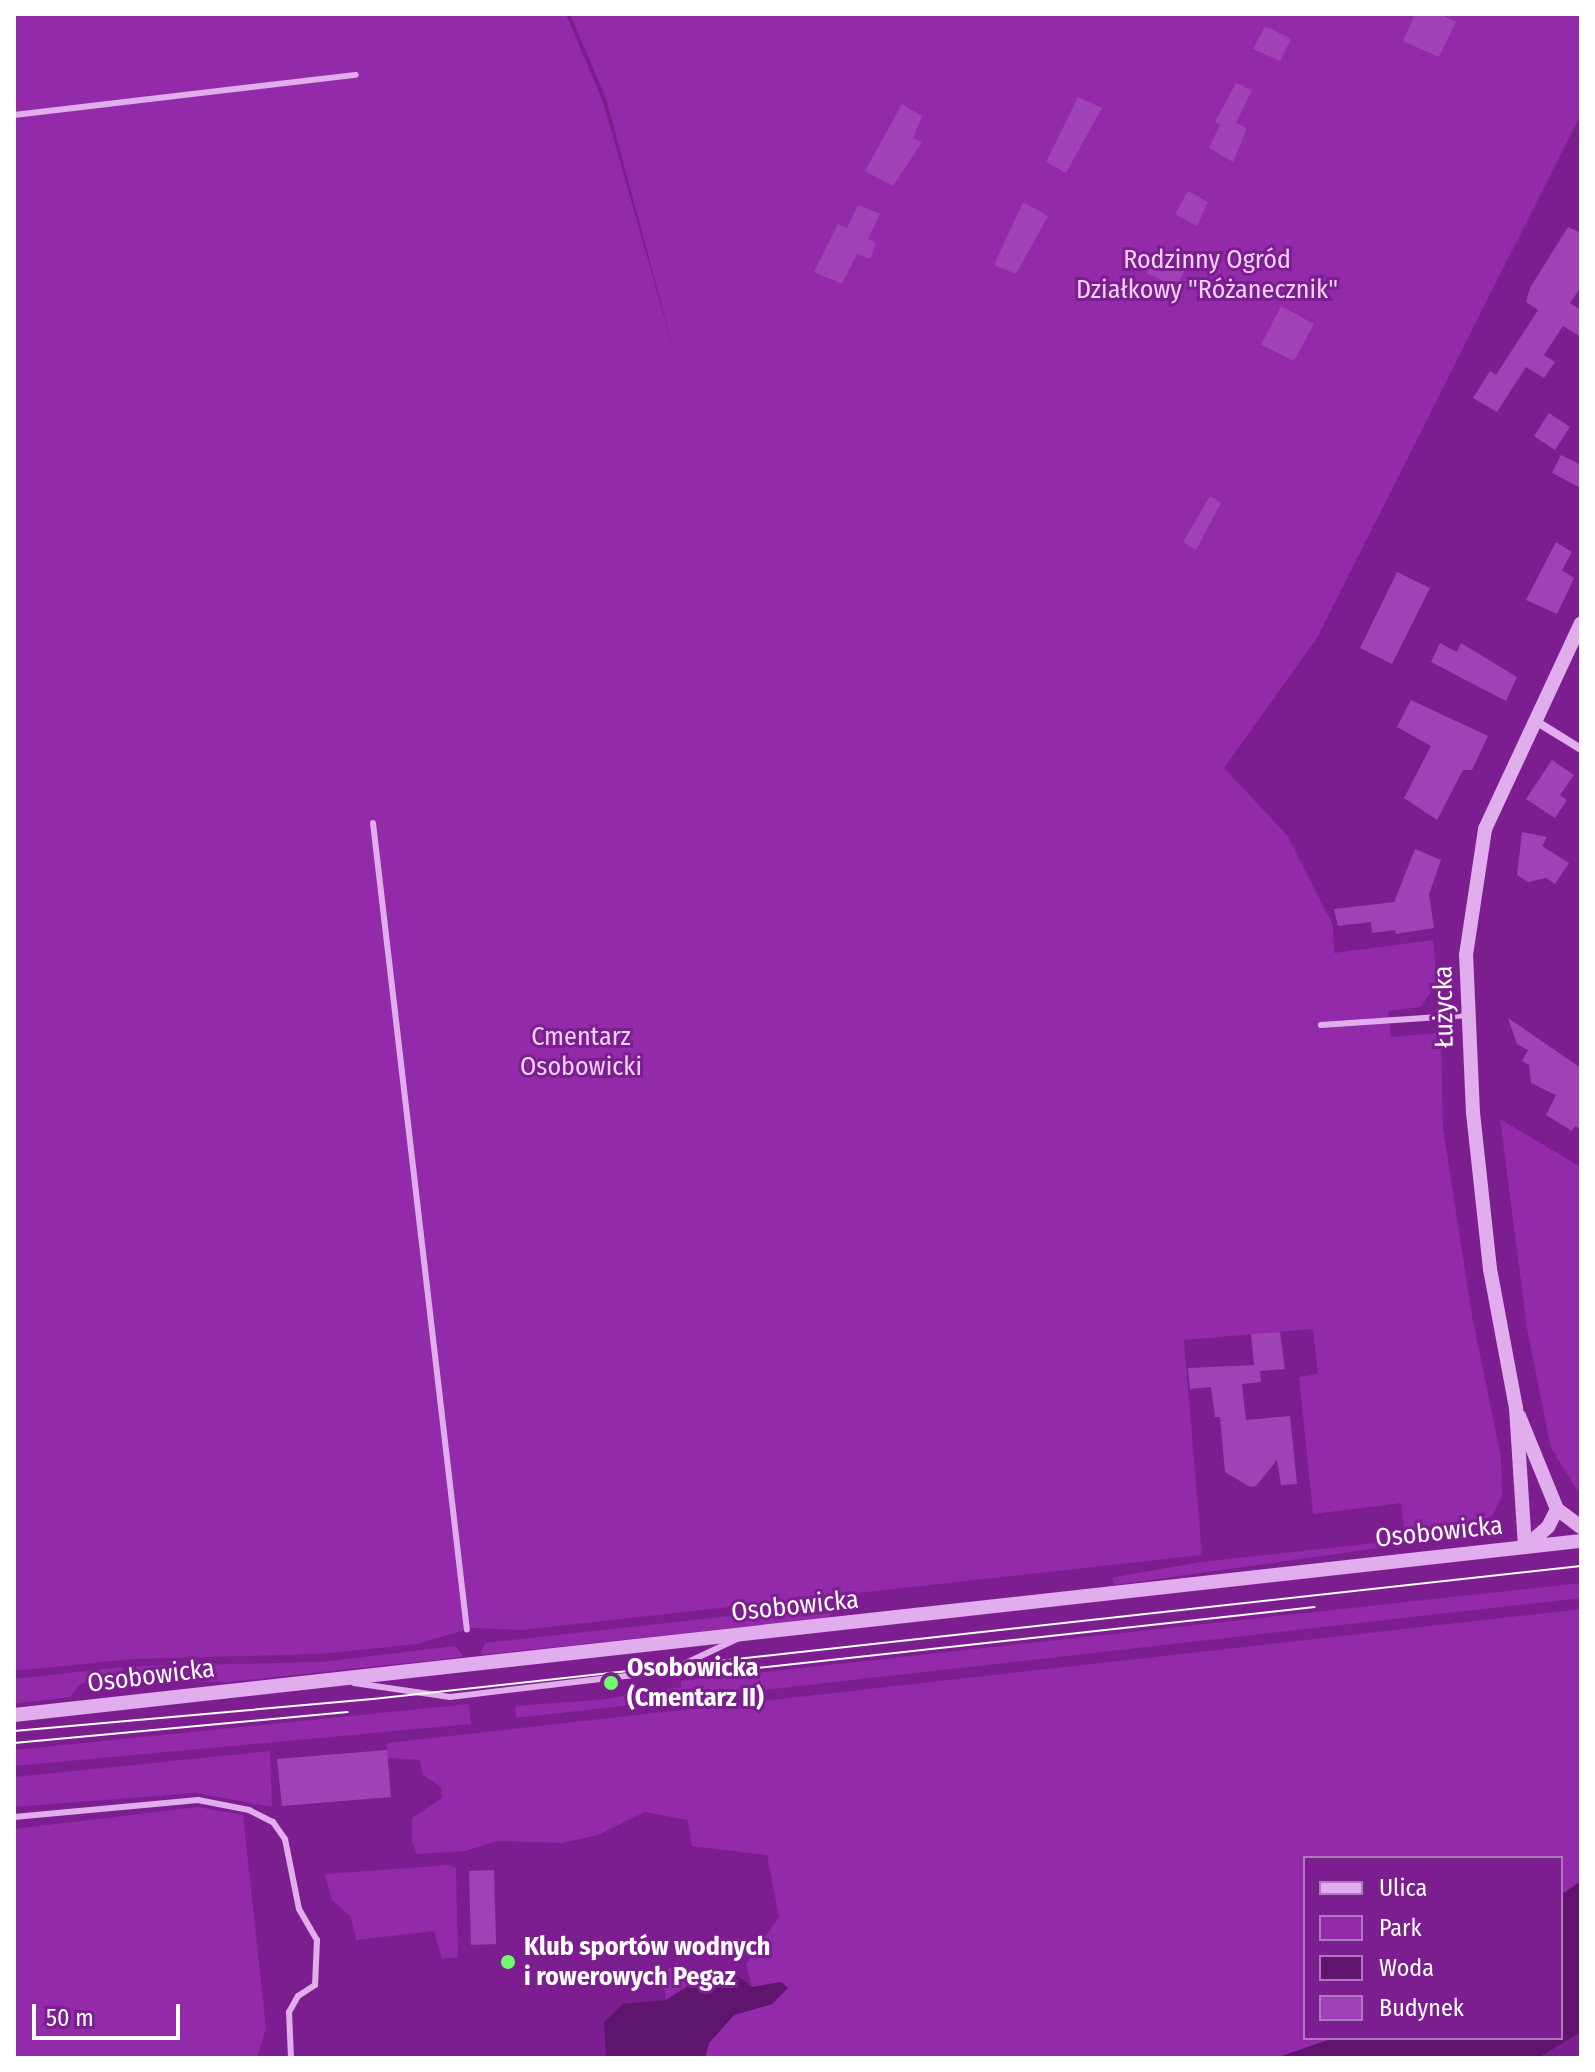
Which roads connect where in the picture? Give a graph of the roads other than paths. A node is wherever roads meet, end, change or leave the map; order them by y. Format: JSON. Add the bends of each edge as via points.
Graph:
{"nodes":[{"id":1,"x":356,"y":75,"type":"dead end"},
{"id":2,"x":14,"y":115,"type":"edge"},
{"id":3,"x":1581,"y":623,"type":"edge"},
{"id":4,"x":1534,"y":720,"type":"junction"},
{"id":5,"x":1581,"y":749,"type":"edge"},
{"id":6,"x":373,"y":823,"type":"dead end"},
{"id":7,"x":1466,"y":1015,"type":"junction"},
{"id":8,"x":1321,"y":1025,"type":"dead end"},
{"id":9,"x":1516,"y":1408,"type":"junction"},
{"id":10,"x":1557,"y":1509,"type":"junction"},
{"id":11,"x":1581,"y":1527,"type":"edge"},
{"id":12,"x":1581,"y":1541,"type":"edge"},
{"id":13,"x":1525,"y":1547,"type":"junction"},
{"id":14,"x":467,"y":1630,"type":"dead end"},
{"id":15,"x":744,"y":1636,"type":"junction"},
{"id":16,"x":334,"y":1679,"type":"junction"},
{"id":17,"x":14,"y":1715,"type":"edge"},
{"id":18,"x":14,"y":1817,"type":"edge"},
{"id":19,"x":291,"y":2058,"type":"edge"}],
"edges":[{"from":1,"to":2,"type":"lane"},
{"from":3,"to":4,"type":"street","name":"Łużycka"},
{"from":4,"to":5,"type":"street"},
{"from":4,"to":7,"type":"street","name":"Łużycka","via":[[1485,829],[1466,955]]},
{"from":6,"to":14,"type":"lane"},
{"from":7,"to":8,"type":"lane"},
{"from":7,"to":9,"type":"street","name":"Łużycka","via":[[1490,1269]]},
{"from":9,"to":10,"type":"street","name":"Łużycka"},
{"from":9,"to":13,"type":"street","name":"Łużycka"},
{"from":10,"to":11,"type":"street"},
{"from":10,"to":13,"type":"street","via":[[1548,1527]]},
{"from":12,"to":13,"type":"street","name":"Osobowicka"},
{"from":13,"to":15,"type":"street","name":"Osobowicka"},
{"from":15,"to":16,"type":"street","name":"Osobowicka"},
{"from":15,"to":16,"type":"lane","via":[[669,1671],[450,1697]]},
{"from":16,"to":17,"type":"street","name":"Osobowicka"},
{"from":18,"to":19,"type":"lane","via":[[198,1800],[249,1810],[273,1822],[285,1839],[299,1909],[317,1940],[315,1985],[298,1996],[289,2012]]}]}
